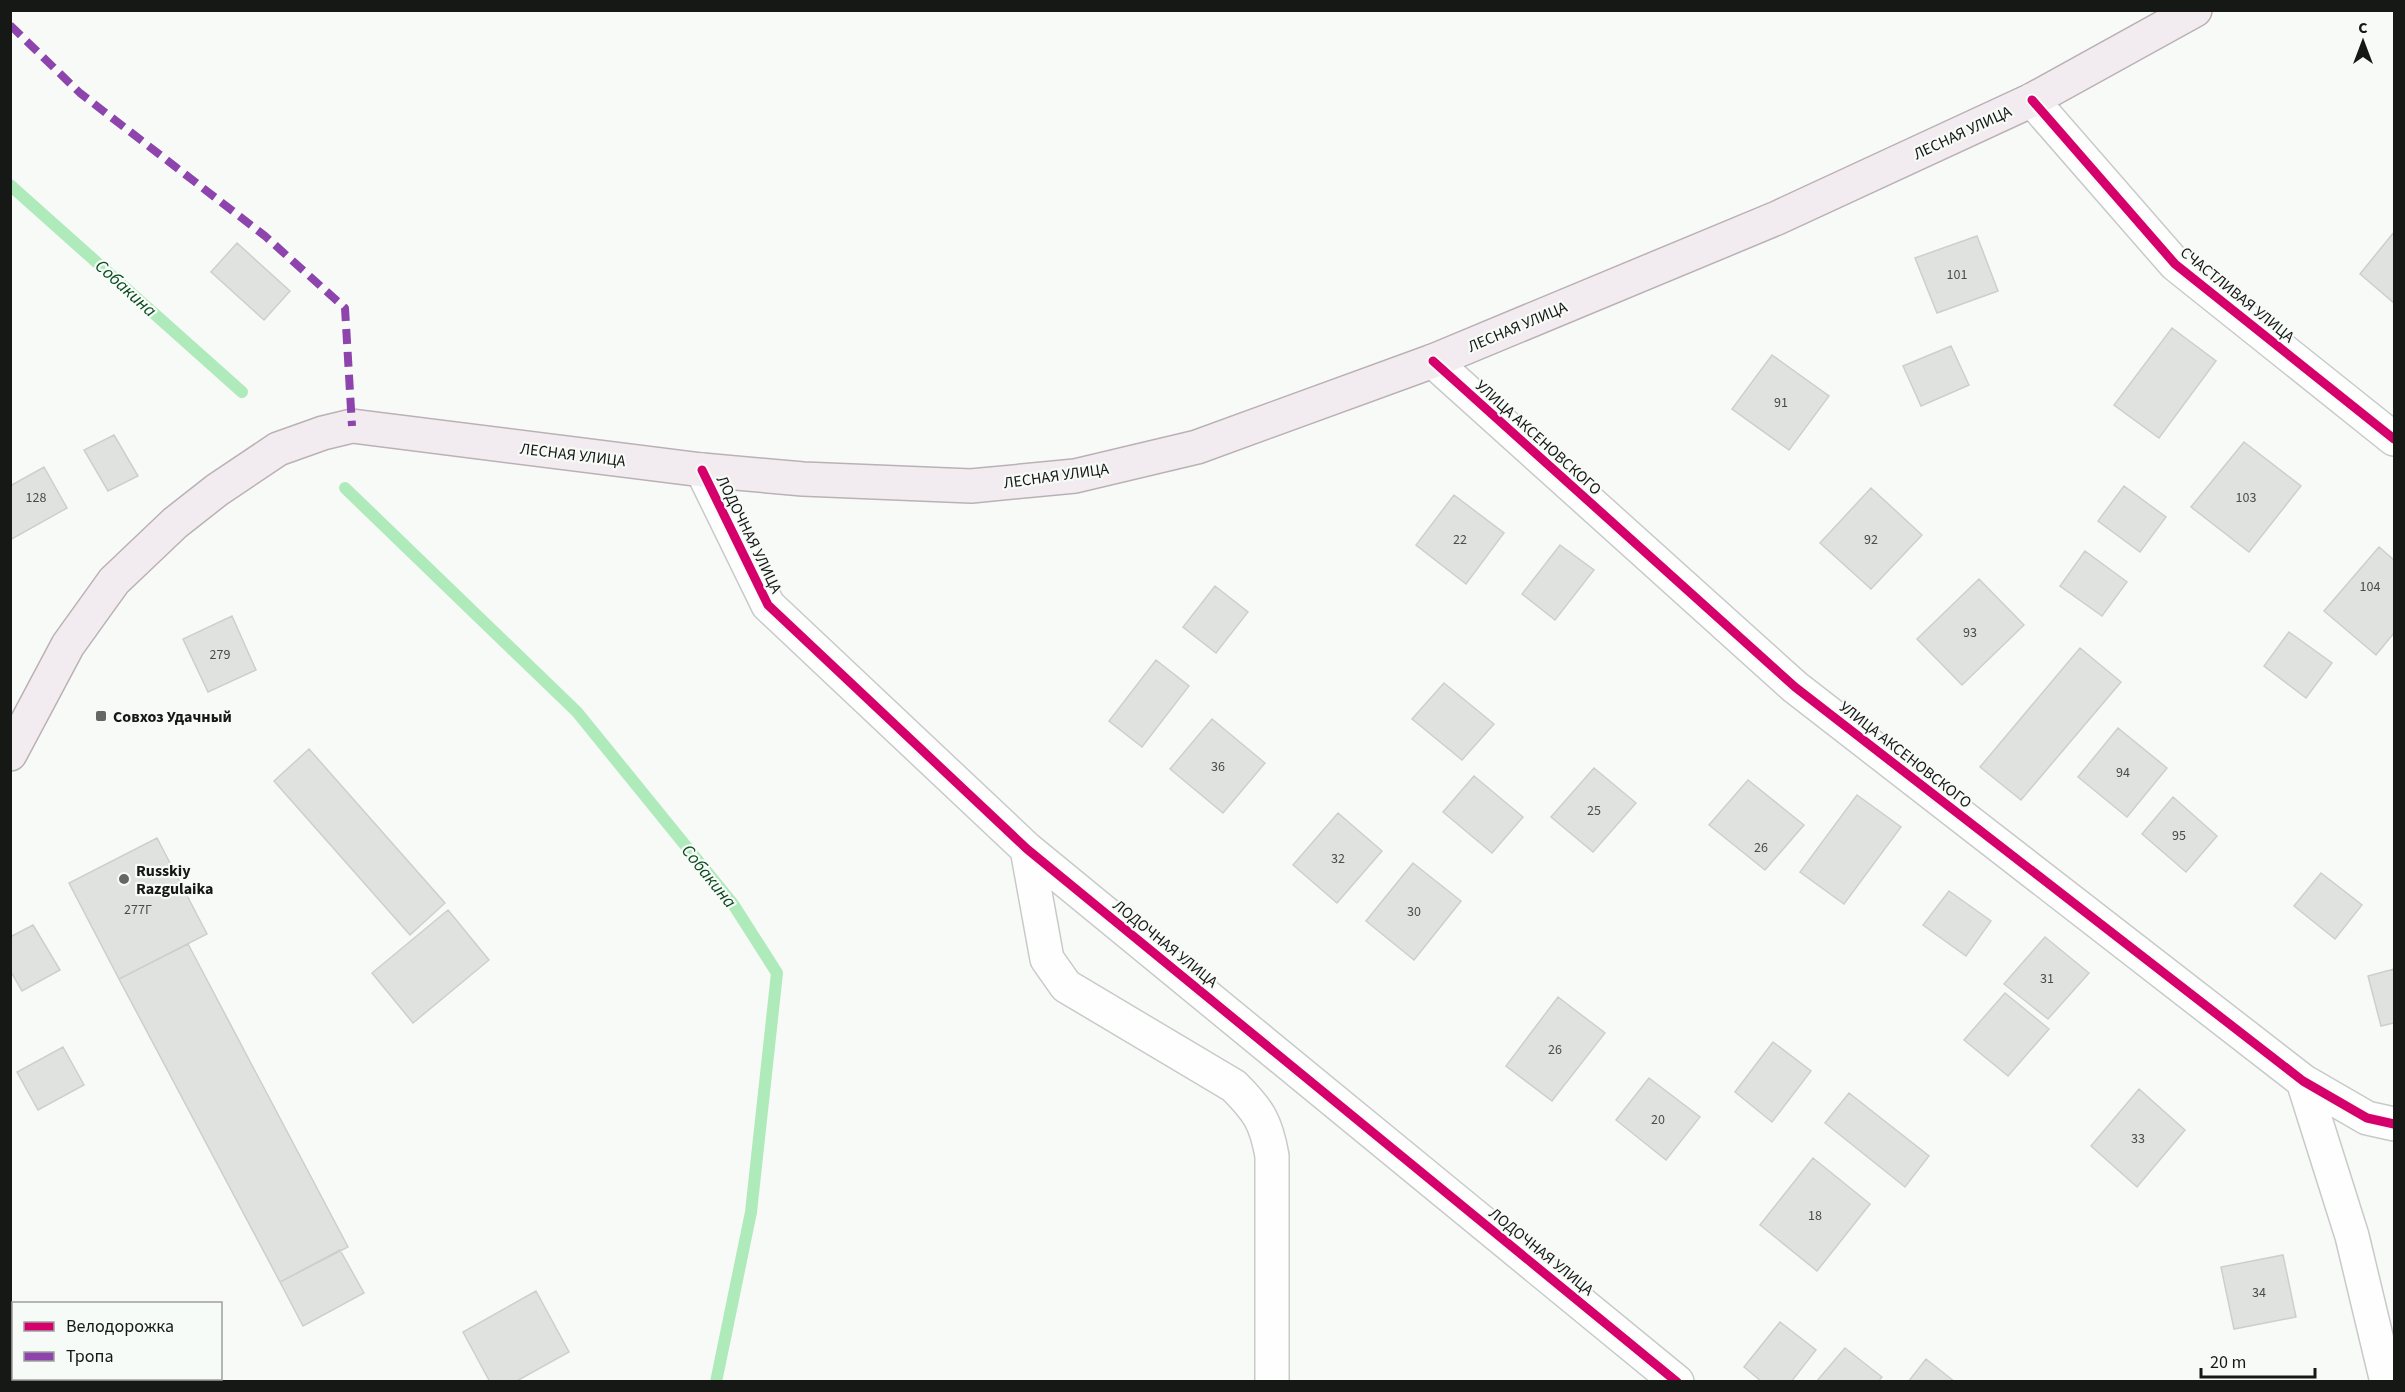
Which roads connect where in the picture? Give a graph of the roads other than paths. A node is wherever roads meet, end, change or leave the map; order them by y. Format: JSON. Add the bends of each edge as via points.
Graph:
{"nodes":[{"id":1,"x":2195,"y":10,"type":"edge"},
{"id":2,"x":2032,"y":100,"type":"junction"},
{"id":3,"x":1433,"y":361,"type":"junction"},
{"id":4,"x":2394,"y":440,"type":"edge"},
{"id":5,"x":702,"y":470,"type":"junction"},
{"id":6,"x":10,"y":754,"type":"edge"},
{"id":7,"x":1027,"y":849,"type":"junction"},
{"id":8,"x":2303,"y":1081,"type":"junction"},
{"id":9,"x":2394,"y":1124,"type":"edge"},
{"id":10,"x":1272,"y":1382,"type":"edge"},
{"id":11,"x":1677,"y":1382,"type":"edge"},
{"id":12,"x":2387,"y":1382,"type":"edge"}],
"edges":[{"from":1,"to":2,"type":"main road","name":"ЛЕСНАЯ УЛИЦА"},
{"from":2,"to":3,"type":"main road","name":"ЛЕСНАЯ УЛИЦА","via":[[1778,218]]},
{"from":2,"to":4,"type":"street","name":"СЧАСТЛИВАЯ УЛИЦА","via":[[2175,264]]},
{"from":3,"to":5,"type":"main road","name":"ЛЕСНАЯ УЛИЦА","via":[[1197,447],[1075,476],[971,486],[803,480]]},
{"from":3,"to":8,"type":"street","name":"УЛИЦА АКСЕНОВСКОГО","via":[[1795,687]]},
{"from":5,"to":6,"type":"main road","name":"ЛЕСНАЯ УЛИЦА","via":[[352,426],[278,448],[175,523],[114,581],[68,645]]},
{"from":5,"to":7,"type":"street","name":"ЛОДОЧНАЯ УЛИЦА","via":[[768,605]]},
{"from":7,"to":10,"type":"street","via":[[1047,959],[1066,986],[1234,1086],[1255,1107],[1268,1132],[1272,1156]]},
{"from":7,"to":11,"type":"street","name":"ЛОДОЧНАЯ УЛИЦА"},
{"from":8,"to":9,"type":"street","name":"УЛИЦА АКСЕНОВСКОГО","via":[[2367,1119]]},
{"from":8,"to":12,"type":"street","via":[[2352,1236]]}]}
